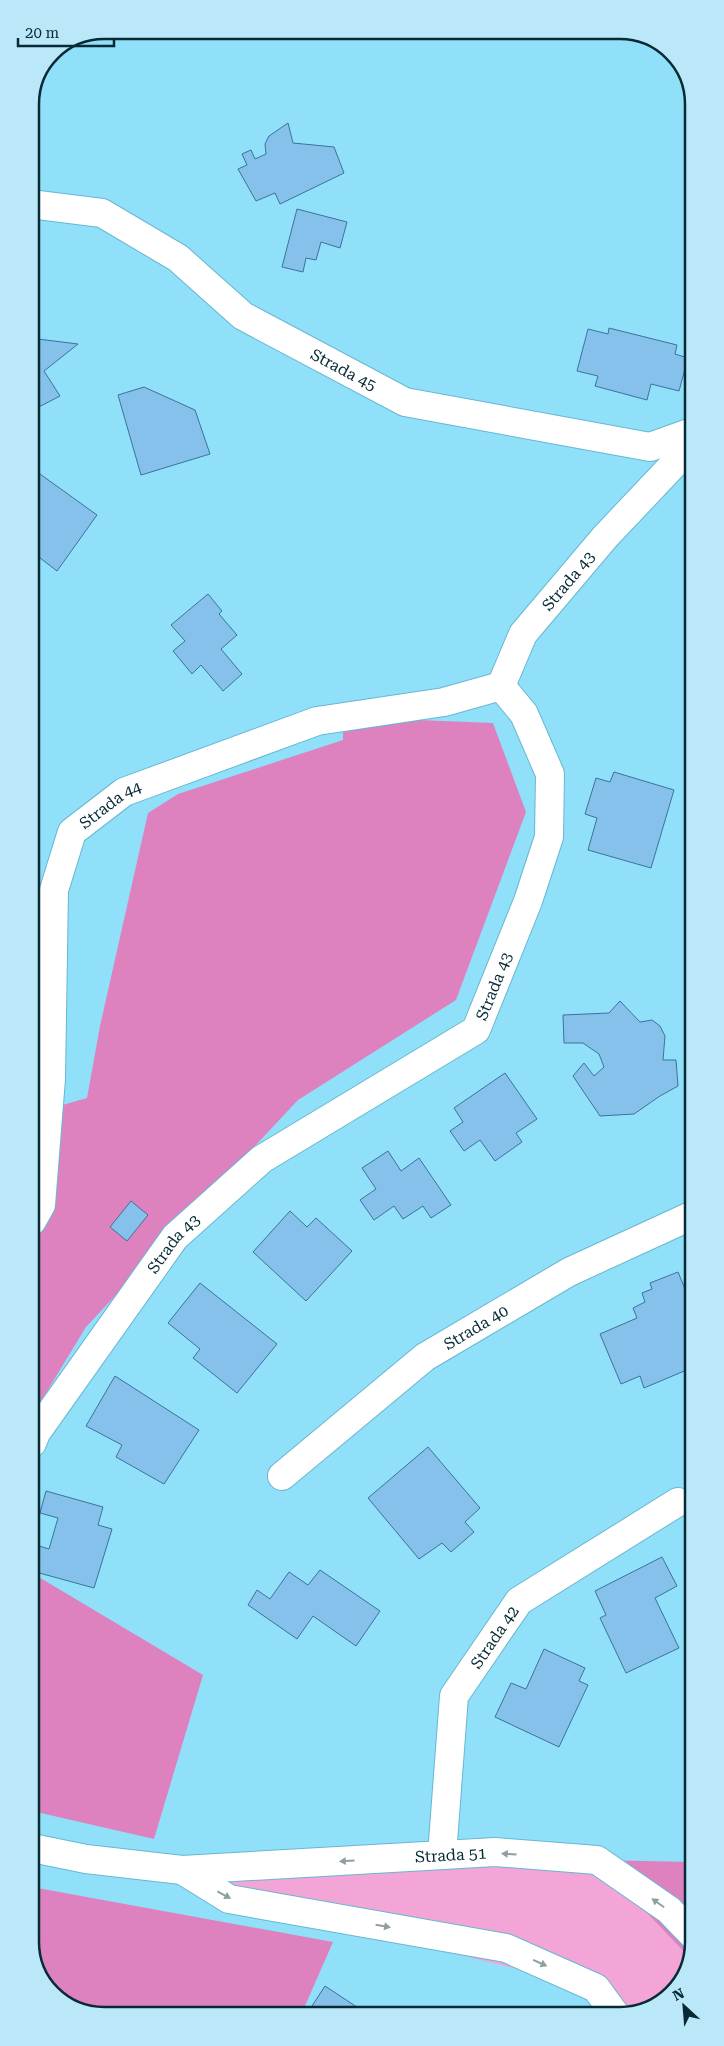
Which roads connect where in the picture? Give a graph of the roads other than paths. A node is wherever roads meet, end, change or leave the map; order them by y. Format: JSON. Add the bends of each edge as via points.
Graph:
{"nodes":[{"id":1,"x":39,"y":205,"type":"edge"},
{"id":2,"x":685,"y":434,"type":"edge"},
{"id":3,"x":685,"y":452,"type":"edge"},
{"id":4,"x":502,"y":686,"type":"junction"},
{"id":5,"x":39,"y":1209,"type":"edge"},
{"id":6,"x":685,"y":1219,"type":"edge"},
{"id":7,"x":39,"y":1429,"type":"edge"},
{"id":8,"x":282,"y":1476,"type":"dead end"},
{"id":9,"x":678,"y":1502,"type":"dead end"},
{"id":10,"x":39,"y":1849,"type":"edge"},
{"id":11,"x":442,"y":1855,"type":"junction"},
{"id":12,"x":182,"y":1870,"type":"junction"},
{"id":13,"x":685,"y":1927,"type":"edge"},
{"id":14,"x":611,"y":2007,"type":"edge"}],
"edges":[{"from":1,"to":2,"type":"street","name":"Strada 45","via":[[102,213],[178,258],[243,316],[405,402],[650,447]]},
{"from":3,"to":4,"type":"street","name":"Strada 43","via":[[605,537],[523,634]]},
{"from":4,"to":5,"type":"street","name":"Strada 44","via":[[444,702],[317,721],[124,792],[72,832],[54,890],[51,1079]]},
{"from":4,"to":7,"type":"street","name":"Strada 43","via":[[524,714],[550,774],[549,837],[528,901],[476,1030],[262,1159],[175,1238]]},
{"from":6,"to":8,"type":"street","name":"Strada 40","via":[[569,1272],[425,1357]]},
{"from":9,"to":11,"type":"street","name":"Strada 42","via":[[519,1601],[454,1696]]},
{"from":10,"to":12,"type":"street","name":"Strada 51","via":[[86,1859]]},
{"from":11,"to":12,"type":"street","name":"Strada 51","one_way":true},
{"from":13,"to":11,"type":"street","name":"Strada 51","one_way":true,"via":[[669,1910],[597,1860],[495,1852]]},
{"from":12,"to":14,"type":"street","name":"Strada 51","one_way":true,"via":[[228,1899],[506,1948],[596,1988]]}]}
